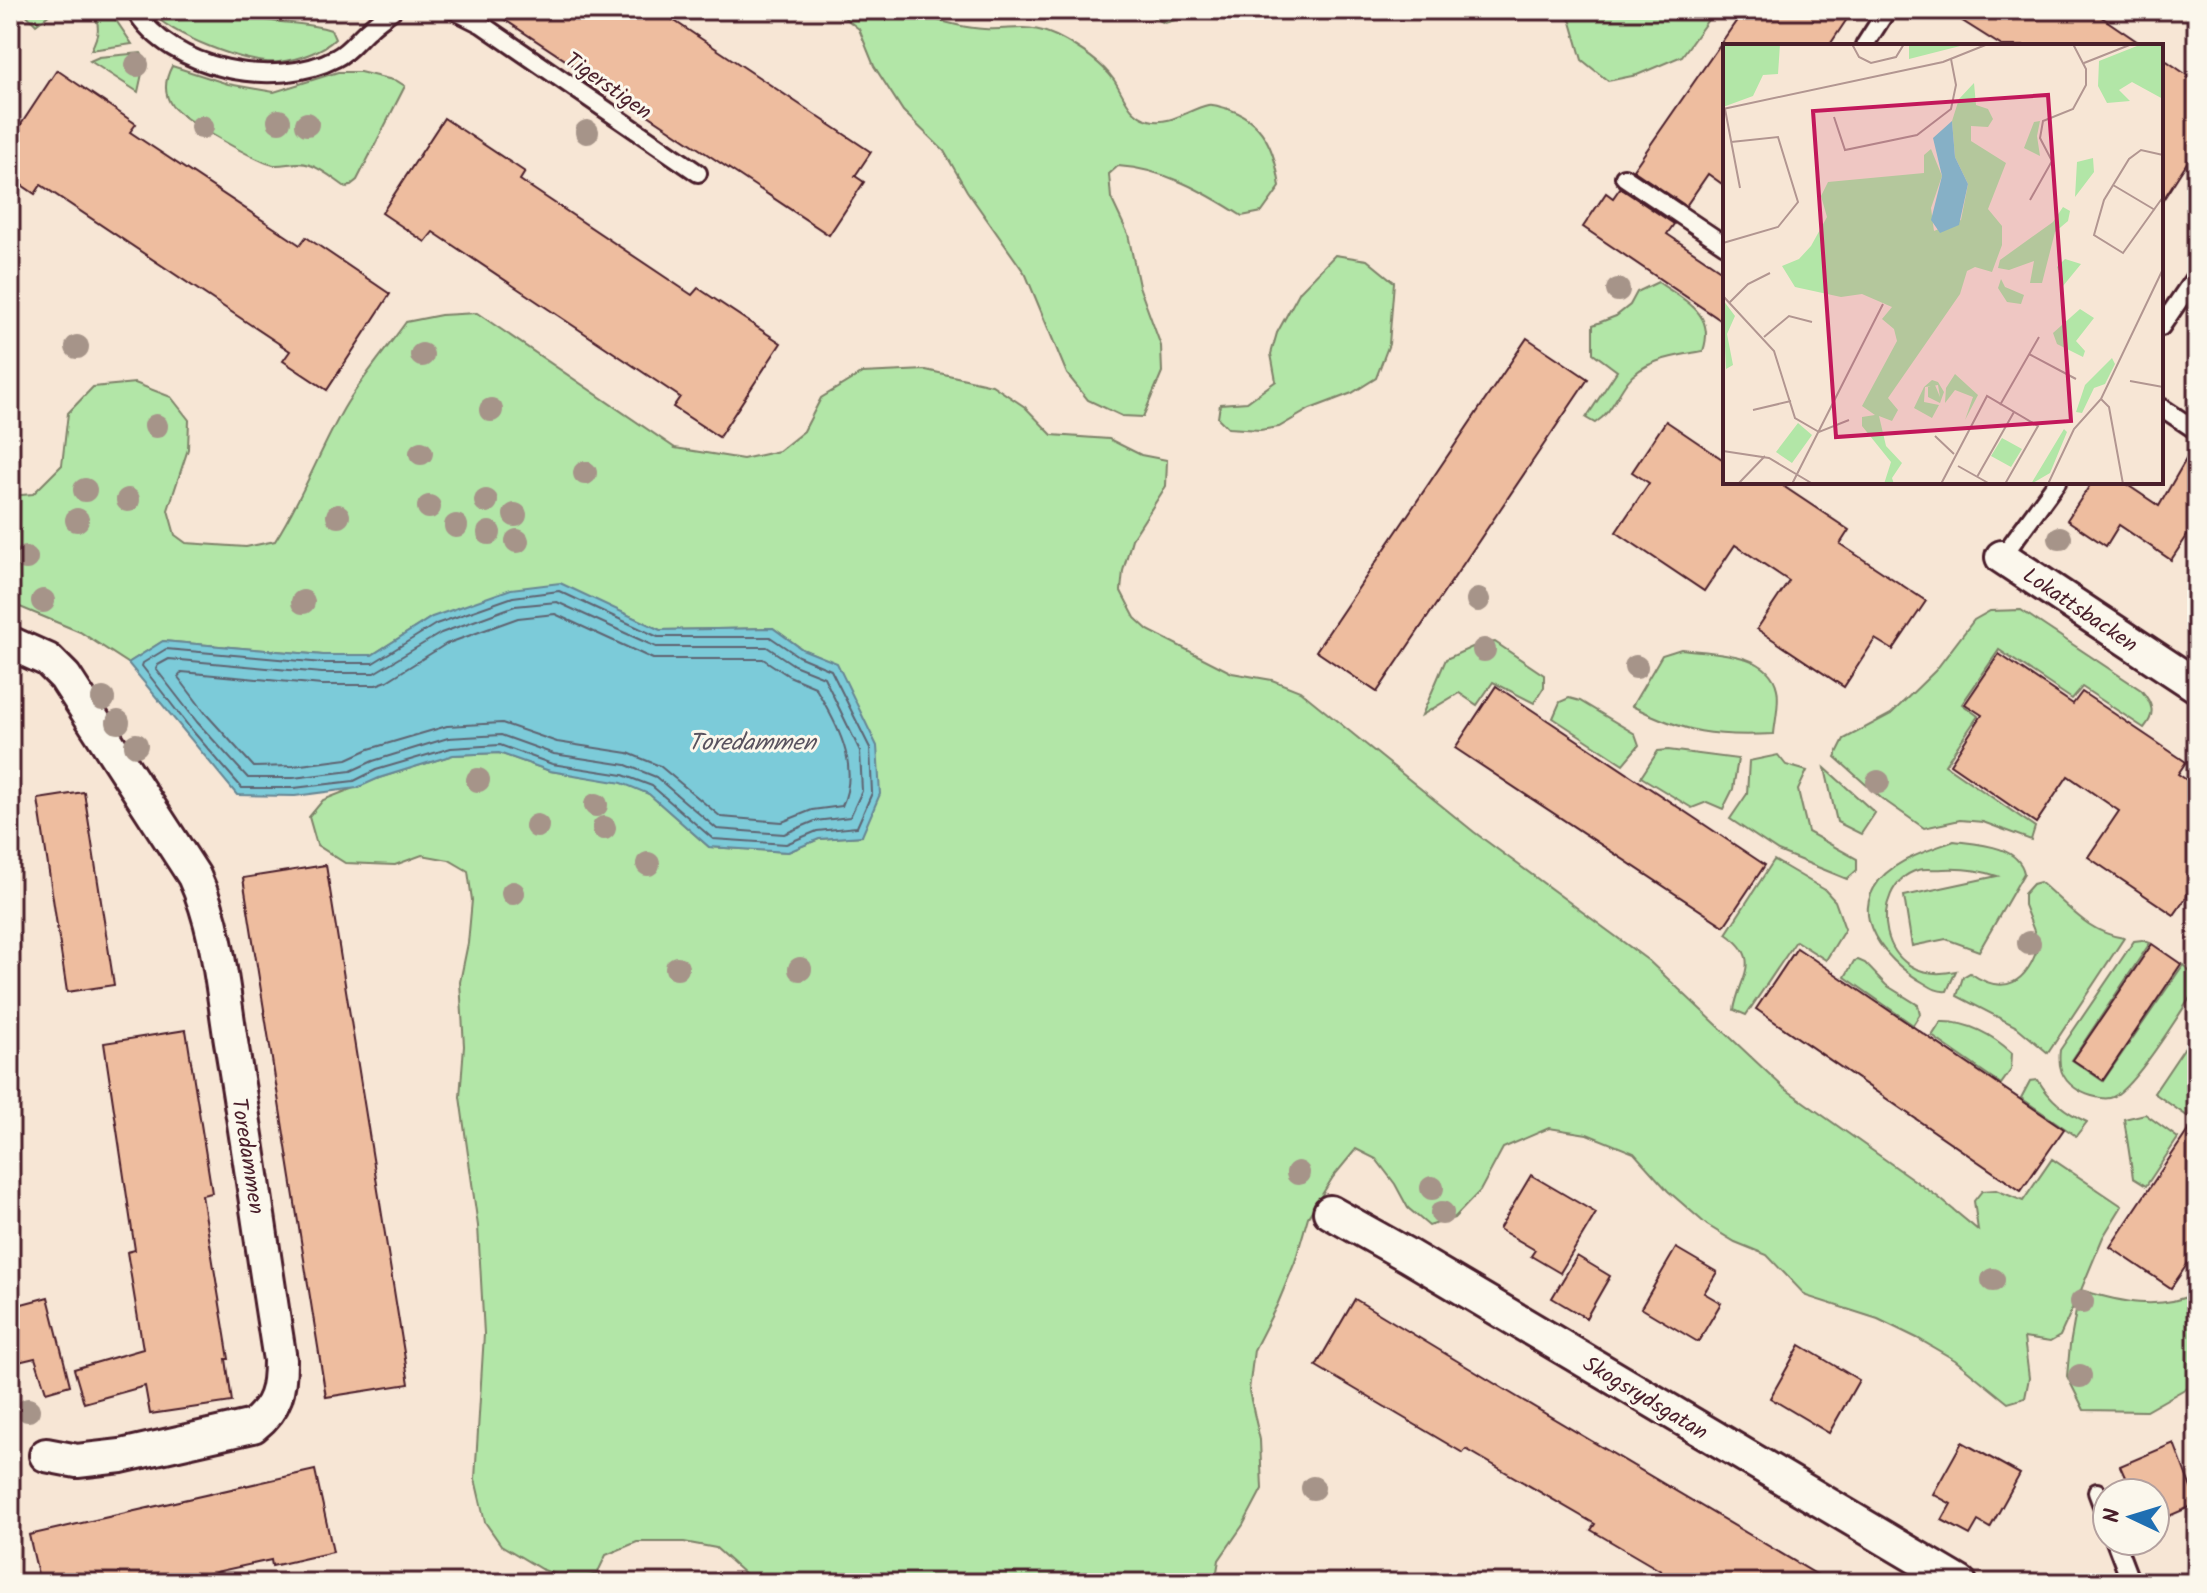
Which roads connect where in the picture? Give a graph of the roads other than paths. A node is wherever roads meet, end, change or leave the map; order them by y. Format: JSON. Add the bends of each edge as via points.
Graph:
{"nodes":[{"id":1,"x":135,"y":10,"type":"edge"},
{"id":2,"x":393,"y":10,"type":"edge"},
{"id":3,"x":453,"y":10,"type":"edge"},
{"id":4,"x":1887,"y":10,"type":"edge"},
{"id":5,"x":1865,"y":44,"type":"edge"},
{"id":6,"x":698,"y":173,"type":"dead end"},
{"id":7,"x":1624,"y":177,"type":"dead end"},
{"id":8,"x":1723,"y":244,"type":"edge"},
{"id":9,"x":2197,"y":274,"type":"edge"},
{"id":10,"x":2163,"y":324,"type":"edge"},
{"id":11,"x":2163,"y":408,"type":"edge"},
{"id":12,"x":2197,"y":431,"type":"edge"},
{"id":13,"x":2056,"y":484,"type":"edge"},
{"id":14,"x":2002,"y":557,"type":"joint"},
{"id":15,"x":10,"y":643,"type":"edge"},
{"id":16,"x":2197,"y":686,"type":"edge"},
{"id":17,"x":1330,"y":1212,"type":"dead end"},
{"id":18,"x":46,"y":1455,"type":"dead end"},
{"id":19,"x":2121,"y":1557,"type":"edge"},
{"id":20,"x":1960,"y":1583,"type":"edge"},
{"id":21,"x":2131,"y":1583,"type":"edge"}],
"edges":[{"from":1,"to":2,"type":"lane","via":[[171,48],[253,74],[285,73],[339,57]]},
{"from":3,"to":6,"type":"lane","name":"Tigerstigen"},
{"from":4,"to":5,"type":"lane"},
{"from":7,"to":8,"type":"lane"},
{"from":9,"to":10,"type":"lane"},
{"from":11,"to":12,"type":"lane"},
{"from":13,"to":14,"type":"lane","name":"Lokattsbacken"},
{"from":14,"to":16,"type":"street","name":"Lokattsbacken"},
{"from":15,"to":18,"type":"street","name":"Toredammen","via":[[48,660],[65,677],[205,900],[280,1360],[277,1399],[253,1426],[121,1456],[77,1461]]},
{"from":17,"to":20,"type":"street","name":"Skogsrydsgatan"},
{"from":19,"to":21,"type":"lane"}]}
